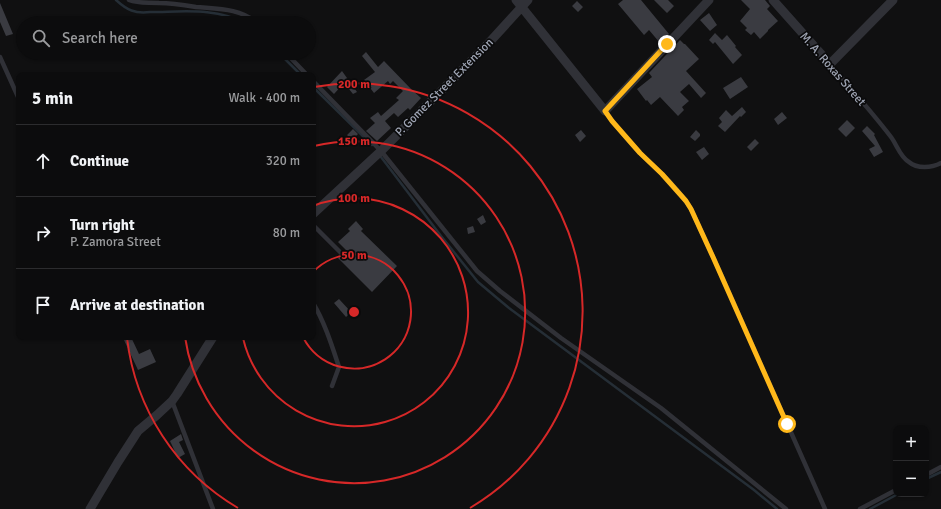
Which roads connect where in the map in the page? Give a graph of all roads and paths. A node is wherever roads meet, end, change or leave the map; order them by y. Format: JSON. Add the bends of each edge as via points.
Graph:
{"nodes":[{"id":1,"x":129,"y":0,"type":"edge"},
{"id":2,"x":709,"y":0,"type":"edge"},
{"id":3,"x":773,"y":0,"type":"edge"},
{"id":4,"x":892,"y":0,"type":"edge"},
{"id":5,"x":522,"y":2,"type":"edge"},
{"id":6,"x":246,"y":16,"type":"edge"},
{"id":7,"x":0,"y":57,"type":"edge"},
{"id":8,"x":293,"y":60,"type":"edge"},
{"id":9,"x":830,"y":64,"type":"junction"},
{"id":10,"x":304,"y":72,"type":"edge"},
{"id":11,"x":316,"y":84,"type":"edge"},
{"id":12,"x":16,"y":92,"type":"edge"},
{"id":13,"x":605,"y":111,"type":"junction"},
{"id":14,"x":381,"y":151,"type":"junction"},
{"id":15,"x":941,"y":163,"type":"edge"},
{"id":16,"x":316,"y":211,"type":"edge"},
{"id":17,"x":316,"y":228,"type":"edge"},
{"id":18,"x":341,"y":253,"type":"dead end"},
{"id":19,"x":316,"y":308,"type":"edge"},
{"id":20,"x":211,"y":340,"type":"edge"},
{"id":21,"x":332,"y":386,"type":"dead end"},
{"id":22,"x":172,"y":401,"type":"junction"},
{"id":23,"x":941,"y":467,"type":"edge"},
{"id":24,"x":929,"y":473,"type":"edge"},
{"id":25,"x":893,"y":492,"type":"edge"},
{"id":26,"x":90,"y":509,"type":"edge"},
{"id":27,"x":213,"y":509,"type":"edge"},
{"id":28,"x":786,"y":509,"type":"edge"},
{"id":29,"x":825,"y":509,"type":"edge"},
{"id":30,"x":860,"y":509,"type":"edge"}],
"edges":[{"from":1,"to":6,"type":"lane","via":[[136,3],[234,11]]},
{"from":2,"to":13,"type":"street"},
{"from":3,"to":9,"type":"street","name":"M. A. Roxas Street"},
{"from":4,"to":9,"type":"street"},
{"from":5,"to":13,"type":"street"},
{"from":5,"to":14,"type":"street","name":"P. Gomez Street Extension","via":[[486,46]]},
{"from":7,"to":12,"type":"lane"},
{"from":8,"to":10,"type":"lane"},
{"from":9,"to":15,"type":"lane","name":"M. A. Roxas Street","via":[[892,138],[908,162],[929,167]]},
{"from":11,"to":14,"type":"lane"},
{"from":13,"to":29,"type":"lane","via":[[691,209]]},
{"from":14,"to":16,"type":"street","name":"P. Gomez Street Extension"},
{"from":14,"to":28,"type":"lane","via":[[477,271],[560,338],[661,408]]},
{"from":17,"to":18,"type":"lane"},
{"from":19,"to":21,"type":"lane","via":[[339,367]]},
{"from":20,"to":22,"type":"street"},
{"from":22,"to":26,"type":"street","via":[[138,431]]},
{"from":22,"to":27,"type":"lane"},
{"from":23,"to":24,"type":"lane"},
{"from":25,"to":30,"type":"lane"}]}
